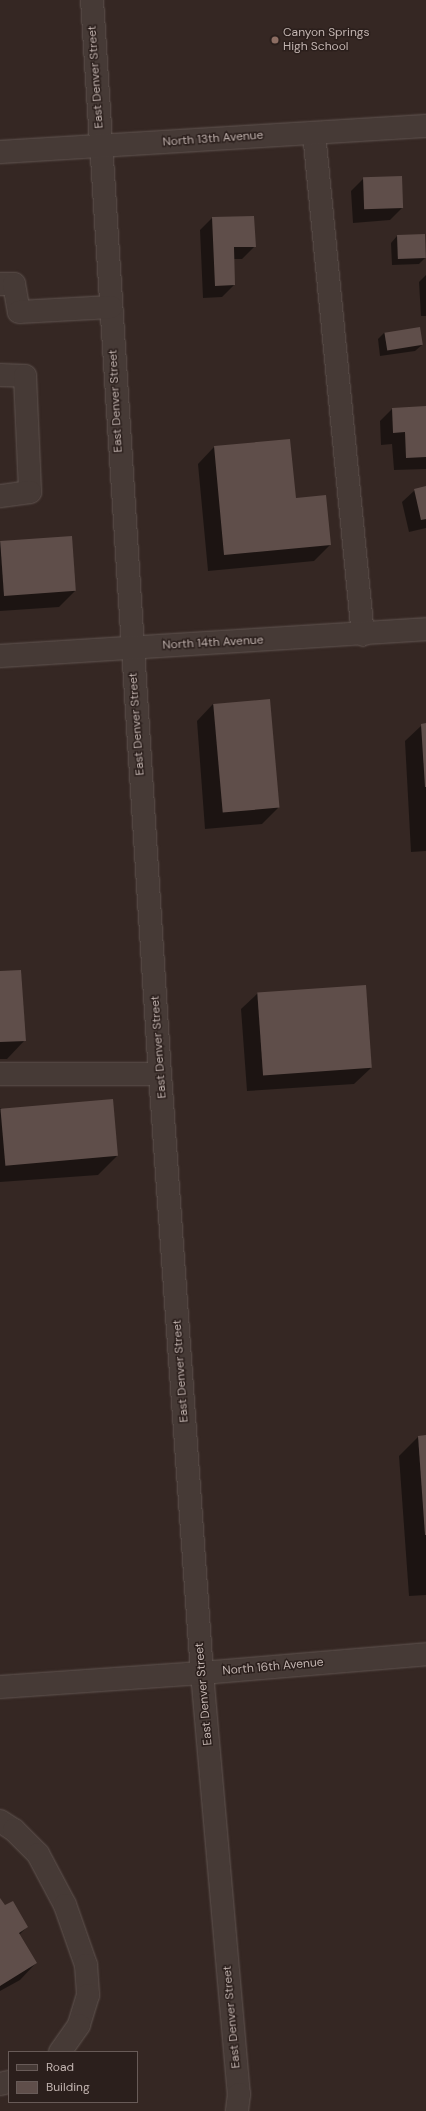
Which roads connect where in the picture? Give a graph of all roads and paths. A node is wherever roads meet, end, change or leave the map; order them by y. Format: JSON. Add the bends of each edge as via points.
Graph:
{"nodes":[{"id":1,"x":92,"y":0,"type":"edge"},
{"id":2,"x":426,"y":126,"type":"edge"},
{"id":3,"x":314,"y":133,"type":"junction"},
{"id":4,"x":101,"y":146,"type":"junction"},
{"id":5,"x":0,"y":152,"type":"edge"},
{"id":6,"x":0,"y":284,"type":"edge"},
{"id":7,"x":111,"y":307,"type":"junction"},
{"id":8,"x":0,"y":375,"type":"edge"},
{"id":9,"x":0,"y":496,"type":"edge"},
{"id":10,"x":426,"y":628,"type":"edge"},
{"id":11,"x":363,"y":635,"type":"junction"},
{"id":12,"x":132,"y":648,"type":"junction"},
{"id":13,"x":0,"y":656,"type":"edge"},
{"id":14,"x":0,"y":1074,"type":"edge"},
{"id":15,"x":160,"y":1074,"type":"junction"},
{"id":16,"x":426,"y":1654,"type":"edge"},
{"id":17,"x":202,"y":1673,"type":"junction"},
{"id":18,"x":0,"y":1687,"type":"edge"},
{"id":19,"x":0,"y":1821,"type":"edge"},
{"id":20,"x":61,"y":2051,"type":"edge"},
{"id":21,"x":238,"y":2102,"type":"edge"}],
"edges":[{"from":1,"to":4,"type":"street","name":"East Denver Street"},
{"from":2,"to":3,"type":"street","name":"North 13th Avenue"},
{"from":3,"to":4,"type":"street","name":"North 13th Avenue"},
{"from":3,"to":11,"type":"street"},
{"from":4,"to":5,"type":"street","name":"North 13th Avenue"},
{"from":4,"to":7,"type":"street","name":"East Denver Street"},
{"from":6,"to":7,"type":"street","via":[[14,284],[19,312]]},
{"from":7,"to":12,"type":"street","name":"East Denver Street"},
{"from":8,"to":9,"type":"street","via":[[25,376],[30,492]]},
{"from":10,"to":11,"type":"street","name":"North 14th Avenue"},
{"from":11,"to":12,"type":"street","name":"North 14th Avenue"},
{"from":12,"to":13,"type":"street","name":"North 14th Avenue"},
{"from":12,"to":15,"type":"street","name":"East Denver Street"},
{"from":14,"to":15,"type":"street"},
{"from":15,"to":17,"type":"street","name":"East Denver Street"},
{"from":16,"to":17,"type":"street","name":"North 16th Avenue"},
{"from":17,"to":18,"type":"street","name":"North 16th Avenue"},
{"from":17,"to":21,"type":"street","name":"East Denver Street"},
{"from":19,"to":20,"type":"street","via":[[14,1830],[38,1854],[64,1905],[86,1965],[88,1995],[79,2025]]}]}
